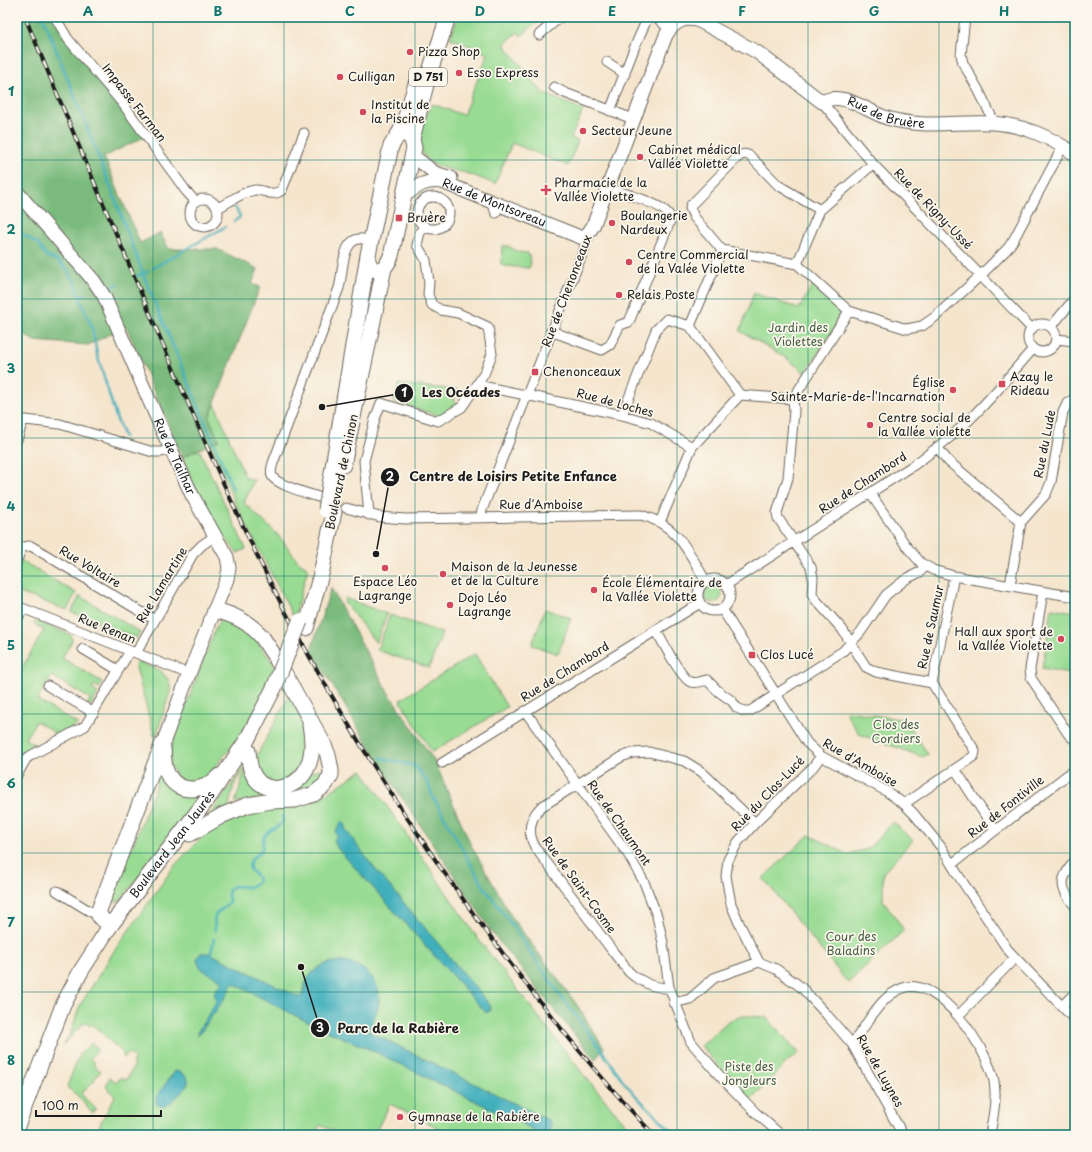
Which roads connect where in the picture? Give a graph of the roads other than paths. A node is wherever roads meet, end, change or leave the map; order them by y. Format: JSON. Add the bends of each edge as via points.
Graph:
{"nodes":[{"id":1,"x":55,"y":17,"type":"edge"},
{"id":2,"x":442,"y":17,"type":"edge"},
{"id":3,"x":448,"y":17,"type":"edge"},
{"id":4,"x":560,"y":17,"type":"edge"},
{"id":5,"x":648,"y":17,"type":"edge"},
{"id":6,"x":656,"y":17,"type":"edge"},
{"id":7,"x":965,"y":17,"type":"edge"},
{"id":8,"x":669,"y":29,"type":"junction"},
{"id":9,"x":714,"y":30,"type":"junction"},
{"id":10,"x":539,"y":35,"type":"dead end"},
{"id":11,"x":662,"y":44,"type":"junction"},
{"id":12,"x":607,"y":62,"type":"dead end"},
{"id":13,"x":625,"y":74,"type":"junction"},
{"id":14,"x":554,"y":87,"type":"dead end"},
{"id":15,"x":822,"y":102,"type":"junction"},
{"id":16,"x":610,"y":111,"type":"junction"},
{"id":17,"x":633,"y":119,"type":"junction"},
{"id":18,"x":995,"y":124,"type":"junction"},
{"id":19,"x":304,"y":132,"type":"dead end"},
{"id":20,"x":406,"y":136,"type":"junction"},
{"id":21,"x":1063,"y":146,"type":"junction"},
{"id":22,"x":1075,"y":154,"type":"edge"},
{"id":23,"x":412,"y":155,"type":"junction"},
{"id":24,"x":873,"y":164,"type":"junction"},
{"id":25,"x":608,"y":188,"type":"junction"},
{"id":26,"x":17,"y":192,"type":"edge"},
{"id":27,"x":404,"y":196,"type":"junction"},
{"id":28,"x":196,"y":202,"type":"junction"},
{"id":29,"x":218,"y":208,"type":"junction"},
{"id":30,"x":820,"y":210,"type":"junction"},
{"id":31,"x":426,"y":227,"type":"dead end"},
{"id":32,"x":587,"y":235,"type":"junction"},
{"id":33,"x":371,"y":241,"type":"junction"},
{"id":34,"x":722,"y":250,"type":"junction"},
{"id":35,"x":368,"y":261,"type":"junction"},
{"id":36,"x":797,"y":264,"type":"junction"},
{"id":37,"x":384,"y":268,"type":"junction"},
{"id":38,"x":981,"y":275,"type":"junction"},
{"id":39,"x":1075,"y":298,"type":"edge"},
{"id":40,"x":849,"y":311,"type":"junction"},
{"id":41,"x":690,"y":326,"type":"junction"},
{"id":42,"x":1051,"y":327,"type":"junction"},
{"id":43,"x":1032,"y":329,"type":"junction"},
{"id":44,"x":552,"y":331,"type":"junction"},
{"id":45,"x":1056,"y":339,"type":"junction"},
{"id":46,"x":1075,"y":341,"type":"edge"},
{"id":47,"x":1033,"y":349,"type":"junction"},
{"id":48,"x":477,"y":385,"type":"junction"},
{"id":49,"x":526,"y":394,"type":"junction"},
{"id":50,"x":740,"y":395,"type":"junction"},
{"id":51,"x":793,"y":399,"type":"junction"},
{"id":52,"x":1075,"y":399,"type":"edge"},
{"id":53,"x":622,"y":415,"type":"junction"},
{"id":54,"x":20,"y":420,"type":"edge"},
{"id":55,"x":17,"y":440,"type":"edge"},
{"id":56,"x":692,"y":447,"type":"junction"},
{"id":57,"x":937,"y":447,"type":"junction"},
{"id":58,"x":171,"y":448,"type":"junction"},
{"id":59,"x":870,"y":492,"type":"junction"},
{"id":60,"x":332,"y":502,"type":"junction"},
{"id":61,"x":369,"y":515,"type":"junction"},
{"id":62,"x":481,"y":517,"type":"junction"},
{"id":63,"x":660,"y":522,"type":"junction"},
{"id":64,"x":1021,"y":522,"type":"junction"},
{"id":65,"x":215,"y":536,"type":"junction"},
{"id":66,"x":794,"y":542,"type":"junction"},
{"id":67,"x":17,"y":560,"type":"edge"},
{"id":68,"x":925,"y":566,"type":"junction"},
{"id":69,"x":954,"y":576,"type":"junction"},
{"id":70,"x":706,"y":582,"type":"junction"},
{"id":71,"x":726,"y":585,"type":"junction"},
{"id":72,"x":1010,"y":585,"type":"junction"},
{"id":73,"x":1043,"y":592,"type":"junction"},
{"id":74,"x":1075,"y":597,"type":"edge"},
{"id":75,"x":700,"y":603,"type":"junction"},
{"id":76,"x":20,"y":607,"type":"edge"},
{"id":77,"x":722,"y":609,"type":"junction"},
{"id":78,"x":215,"y":610,"type":"junction"},
{"id":79,"x":17,"y":619,"type":"edge"},
{"id":80,"x":155,"y":620,"type":"junction"},
{"id":81,"x":303,"y":624,"type":"joint"},
{"id":82,"x":656,"y":630,"type":"junction"},
{"id":83,"x":851,"y":643,"type":"junction"},
{"id":84,"x":83,"y":649,"type":"dead end"},
{"id":85,"x":133,"y":652,"type":"junction"},
{"id":86,"x":118,"y":670,"type":"junction"},
{"id":87,"x":189,"y":674,"type":"junction"},
{"id":88,"x":932,"y":683,"type":"junction"},
{"id":89,"x":48,"y":686,"type":"dead end"},
{"id":90,"x":276,"y":690,"type":"junction"},
{"id":91,"x":776,"y":695,"type":"junction"},
{"id":92,"x":525,"y":711,"type":"junction"},
{"id":93,"x":94,"y":712,"type":"junction"},
{"id":94,"x":308,"y":716,"type":"junction"},
{"id":95,"x":1075,"y":740,"type":"edge"},
{"id":96,"x":163,"y":743,"type":"junction"},
{"id":97,"x":248,"y":751,"type":"junction"},
{"id":98,"x":821,"y":756,"type":"junction"},
{"id":99,"x":232,"y":763,"type":"junction"},
{"id":100,"x":442,"y":763,"type":"dead end"},
{"id":101,"x":330,"y":765,"type":"junction"},
{"id":102,"x":1075,"y":768,"type":"edge"},
{"id":103,"x":306,"y":769,"type":"junction"},
{"id":104,"x":954,"y":769,"type":"junction"},
{"id":105,"x":17,"y":775,"type":"edge"},
{"id":106,"x":578,"y":784,"type":"junction"},
{"id":107,"x":904,"y":804,"type":"junction"},
{"id":108,"x":755,"y":823,"type":"junction"},
{"id":109,"x":996,"y":830,"type":"junction"},
{"id":110,"x":190,"y":834,"type":"junction"},
{"id":111,"x":1075,"y":861,"type":"edge"},
{"id":112,"x":952,"y":864,"type":"junction"},
{"id":113,"x":57,"y":891,"type":"dead end"},
{"id":114,"x":1075,"y":906,"type":"edge"},
{"id":115,"x":98,"y":913,"type":"junction"},
{"id":116,"x":110,"y":926,"type":"junction"},
{"id":117,"x":1015,"y":958,"type":"junction"},
{"id":118,"x":759,"y":962,"type":"junction"},
{"id":119,"x":669,"y":988,"type":"junction"},
{"id":120,"x":1075,"y":993,"type":"edge"},
{"id":121,"x":674,"y":1003,"type":"junction"},
{"id":122,"x":1062,"y":1006,"type":"junction"},
{"id":123,"x":958,"y":1016,"type":"junction"},
{"id":124,"x":1075,"y":1020,"type":"edge"},
{"id":125,"x":852,"y":1044,"type":"junction"},
{"id":126,"x":40,"y":1065,"type":"junction"},
{"id":127,"x":17,"y":1126,"type":"edge"},
{"id":128,"x":781,"y":1135,"type":"edge"},
{"id":129,"x":903,"y":1135,"type":"edge"},
{"id":130,"x":990,"y":1135,"type":"edge"}],
"edges":[{"from":1,"to":28,"type":"street","name":"Impasse Farman","via":[[68,39],[122,104]]},
{"from":2,"to":20,"type":"main road","number":"D 751","via":[[404,123]]},
{"from":3,"to":20,"type":"main road","number":"D 751"},
{"from":4,"to":10,"type":"street"},
{"from":5,"to":13,"type":"street"},
{"from":6,"to":8,"type":"street"},
{"from":7,"to":18,"type":"street","via":[[962,63],[979,90]]},
{"from":8,"to":9,"type":"street","via":[[680,20],[692,19]]},
{"from":8,"to":11,"type":"street"},
{"from":9,"to":11,"type":"street","via":[[688,25],[673,32]]},
{"from":9,"to":15,"type":"street","via":[[757,52]]},
{"from":11,"to":17,"type":"street","name":"Rue de Chenonceaux"},
{"from":12,"to":13,"type":"street"},
{"from":13,"to":16,"type":"street"},
{"from":14,"to":16,"type":"street"},
{"from":15,"to":18,"type":"street","name":"Rue de Bruère","via":[[827,99],[843,99],[887,118],[917,124]]},
{"from":15,"to":24,"type":"street","name":"Rue de Rigny-Ussé"},
{"from":16,"to":17,"type":"street"},
{"from":17,"to":25,"type":"street","name":"Rue de Chenonceaux"},
{"from":18,"to":21,"type":"street","name":"Rue de Bruère","via":[[1039,133]]},
{"from":19,"to":29,"type":"street","via":[[282,190],[277,194],[256,190],[244,193]]},
{"from":20,"to":23,"type":"main road","name":"Boulevard de Chinon","via":[[414,148]]},
{"from":20,"to":33,"type":"main road","name":"Boulevard de Chinon","via":[[395,138],[391,146]]},
{"from":21,"to":22,"type":"street","name":"Rue de Bruère"},
{"from":21,"to":38,"type":"street","via":[[1014,239]]},
{"from":23,"to":27,"type":"main road","name":"Boulevard de Chinon"},
{"from":23,"to":32,"type":"street","name":"Rue de Montsoreau","via":[[435,172]]},
{"from":24,"to":30,"type":"street"},
{"from":24,"to":38,"type":"street","name":"Rue de Rigny-Ussé"},
{"from":25,"to":32,"type":"street","name":"Rue de Chenonceaux"},
{"from":25,"to":44,"type":"street","via":[[660,208],[669,215],[670,224],[629,322],[620,325],[610,345],[602,350]]},
{"from":26,"to":58,"type":"street","name":"Rue de Tailhar","via":[[104,296]]},
{"from":27,"to":32,"type":"street","name":"Rue de Montsoreau","via":[[422,184],[436,181],[448,184],[494,208]]},
{"from":27,"to":37,"type":"main road","name":"Boulevard de Chinon","via":[[391,256]]},
{"from":28,"to":29,"type":"street","via":[[208,199]]},
{"from":28,"to":29,"type":"street","via":[[192,205],[190,215],[194,224],[203,228],[216,222]]},
{"from":30,"to":34,"type":"street","via":[[778,185],[750,156],[741,154],[693,201],[690,208],[694,217]]},
{"from":30,"to":36,"type":"street"},
{"from":31,"to":48,"type":"street","via":[[420,232],[417,245],[426,260],[428,294],[432,305],[458,313],[488,327],[492,354]]},
{"from":32,"to":44,"type":"street","name":"Rue de Chenonceaux","via":[[585,247]]},
{"from":33,"to":35,"type":"main road","name":"Boulevard de Chinon"},
{"from":33,"to":60,"type":"street","name":"Boulevard de Chinon","via":[[360,238],[353,240],[348,246],[339,288],[271,472],[272,477],[278,482]]},
{"from":34,"to":36,"type":"street"},
{"from":34,"to":41,"type":"street"},
{"from":35,"to":37,"type":"main road","via":[[373,269]]},
{"from":35,"to":60,"type":"main road","name":"Boulevard de Chinon"},
{"from":36,"to":40,"type":"street"},
{"from":37,"to":60,"type":"main road","name":"Boulevard de Chinon"},
{"from":38,"to":40,"type":"street","via":[[922,326],[907,329]]},
{"from":38,"to":43,"type":"street","name":"Rue de Rigny-Ussé"},
{"from":39,"to":42,"type":"street"},
{"from":40,"to":51,"type":"street"},
{"from":41,"to":50,"type":"street"},
{"from":41,"to":53,"type":"street","via":[[667,319],[656,330]]},
{"from":42,"to":43,"type":"street","via":[[1041,324]]},
{"from":42,"to":45,"type":"street"},
{"from":43,"to":47,"type":"street","via":[[1028,341]]},
{"from":44,"to":49,"type":"street","name":"Rue de Chenonceaux"},
{"from":45,"to":46,"type":"street"},
{"from":45,"to":47,"type":"street","via":[[1047,351]]},
{"from":47,"to":57,"type":"street","name":"Rue de Chambord","via":[[979,409]]},
{"from":48,"to":49,"type":"street","name":"Rue de Loches"},
{"from":48,"to":61,"type":"street","via":[[462,407],[438,421],[381,403],[364,461]]},
{"from":49,"to":53,"type":"street","name":"Rue de Loches"},
{"from":49,"to":62,"type":"street","name":"Rue de Chenonceaux"},
{"from":50,"to":51,"type":"street"},
{"from":50,"to":56,"type":"street"},
{"from":51,"to":66,"type":"street","via":[[788,478],[778,518]]},
{"from":52,"to":64,"type":"street","name":"Rue du Lude","via":[[1068,402],[1063,412],[1051,482],[1046,494]]},
{"from":53,"to":56,"type":"street","name":"Rue de Loches","via":[[650,423]]},
{"from":54,"to":55,"type":"street"},
{"from":54,"to":58,"type":"street","via":[[60,424],[154,452]]},
{"from":56,"to":63,"type":"street"},
{"from":57,"to":59,"type":"street","name":"Rue de Chambord","via":[[914,465]]},
{"from":57,"to":64,"type":"street","via":[[948,461]]},
{"from":58,"to":65,"type":"street","name":"Rue de Tailhar"},
{"from":59,"to":66,"type":"street","name":"Rue de Chambord"},
{"from":59,"to":68,"type":"street","via":[[906,547]]},
{"from":60,"to":61,"type":"street","name":"Rue d'Amboise"},
{"from":60,"to":81,"type":"main road","name":"Boulevard de Chinon"},
{"from":61,"to":62,"type":"street","name":"Rue d'Amboise","via":[[405,519]]},
{"from":62,"to":63,"type":"street","name":"Rue d'Amboise","via":[[635,515]]},
{"from":63,"to":70,"type":"street","name":"Rue d'Amboise","via":[[683,542]]},
{"from":64,"to":72,"type":"street"},
{"from":65,"to":78,"type":"street","name":"Rue de Tailhar","via":[[227,556],[229,568]]},
{"from":65,"to":80,"type":"street","name":"Rue Lamartine","via":[[193,554]]},
{"from":66,"to":71,"type":"street","name":"Rue de Chambord"},
{"from":66,"to":83,"type":"street","via":[[811,567],[812,594]]},
{"from":67,"to":80,"type":"street","name":"Rue Voltaire","via":[[22,548],[31,546]]},
{"from":68,"to":69,"type":"street"},
{"from":68,"to":83,"type":"street","via":[[886,595]]},
{"from":69,"to":72,"type":"street"},
{"from":69,"to":88,"type":"street","name":"Rue de Saumur"},
{"from":70,"to":71,"type":"street","via":[[717,580]]},
{"from":70,"to":75,"type":"street","via":[[698,592]]},
{"from":71,"to":77,"type":"street","via":[[730,596]]},
{"from":72,"to":73,"type":"street"},
{"from":73,"to":74,"type":"street"},
{"from":73,"to":95,"type":"street","via":[[1030,669],[1032,678],[1069,735]]},
{"from":75,"to":77,"type":"street","via":[[711,611]]},
{"from":75,"to":82,"type":"street","name":"Rue de Chambord"},
{"from":76,"to":79,"type":"street"},
{"from":76,"to":85,"type":"street","name":"Rue Renan"},
{"from":77,"to":91,"type":"street","name":"Rue d'Amboise"},
{"from":78,"to":87,"type":"street","name":"Rue de Tailhar"},
{"from":78,"to":94,"type":"main road","via":[[244,621],[262,637]]},
{"from":80,"to":85,"type":"street","name":"Rue Lamartine"},
{"from":81,"to":90,"type":"main road","name":"Boulevard Jean Jaurès","bridge":true},
{"from":82,"to":91,"type":"street","via":[[687,680],[691,683],[707,680],[744,712]]},
{"from":82,"to":92,"type":"street","name":"Rue de Chambord"},
{"from":83,"to":88,"type":"street","via":[[866,667],[876,672]]},
{"from":83,"to":91,"type":"street","via":[[843,651]]},
{"from":84,"to":86,"type":"street"},
{"from":85,"to":86,"type":"street","name":"Rue Lamartine"},
{"from":85,"to":87,"type":"street","name":"Rue Renan"},
{"from":86,"to":93,"type":"street","name":"Rue Lamartine"},
{"from":87,"to":96,"type":"street","name":"Rue de Tailhar"},
{"from":88,"to":104,"type":"street","via":[[975,751],[974,756]]},
{"from":89,"to":93,"type":"street"},
{"from":90,"to":97,"type":"main road","name":"Boulevard Jean Jaurès","via":[[262,728]]},
{"from":90,"to":99,"type":"main road","name":"Boulevard Jean Jaurès"},
{"from":91,"to":98,"type":"street","name":"Rue d'Amboise","via":[[807,743]]},
{"from":92,"to":100,"type":"street","name":"Rue de Chambord"},
{"from":92,"to":106,"type":"street","name":"Rue de Chaumont"},
{"from":93,"to":105,"type":"street","name":"Rue Lamartine","via":[[85,726],[26,759]]},
{"from":94,"to":101,"type":"main road","via":[[323,743]]},
{"from":94,"to":103,"type":"main road","via":[[312,744]]},
{"from":96,"to":99,"type":"main road","via":[[166,771],[174,782],[183,787],[203,787],[216,779]]},
{"from":96,"to":115,"type":"main road"},
{"from":97,"to":103,"type":"main road","via":[[254,776],[270,788],[289,786],[300,779]]},
{"from":97,"to":110,"type":"main road","name":"Boulevard Jean Jaurès"},
{"from":98,"to":107,"type":"street","name":"Rue d'Amboise","via":[[886,791]]},
{"from":98,"to":108,"type":"street","name":"Rue du Clos-Lucé","via":[[813,767]]},
{"from":99,"to":116,"type":"main road","name":"Boulevard Jean Jaurès"},
{"from":101,"to":103,"type":"main road"},
{"from":101,"to":110,"type":"main road","via":[[331,775],[328,781],[314,794],[248,805],[223,815]]},
{"from":102,"to":109,"type":"street","name":"Rue de Fontiville"},
{"from":104,"to":107,"type":"street"},
{"from":104,"to":109,"type":"street"},
{"from":106,"to":108,"type":"street","name":"Rue de Saint-Cosme","via":[[621,757],[649,752],[684,761],[702,772]]},
{"from":106,"to":119,"type":"street","name":"Rue de Chaumont","via":[[628,854],[644,882],[657,916]]},
{"from":106,"to":119,"type":"street","name":"Rue de Saint-Cosme","via":[[536,812],[530,828],[532,841],[629,972],[650,984]]},
{"from":107,"to":112,"type":"street","name":"Rue d'Amboise","via":[[931,833]]},
{"from":108,"to":118,"type":"street","name":"Rue du Clos-Lucé","via":[[733,849],[728,860],[726,876],[731,904]]},
{"from":109,"to":112,"type":"street","name":"Rue de Fontiville"},
{"from":110,"to":126,"type":"main road","name":"Boulevard Jean Jaurès","via":[[136,902],[80,985]]},
{"from":111,"to":114,"type":"street","via":[[1065,874],[1063,885],[1067,897]]},
{"from":112,"to":117,"type":"street","name":"Rue d'Amboise"},
{"from":113,"to":115,"type":"street","via":[[91,912]]},
{"from":115,"to":116,"type":"main road"},
{"from":116,"to":126,"type":"main road","name":"Boulevard Jean Jaurès","via":[[63,1005]]},
{"from":117,"to":122,"type":"street","name":"Rue d'Amboise"},
{"from":117,"to":123,"type":"street"},
{"from":118,"to":121,"type":"street","via":[[714,978],[690,999]]},
{"from":118,"to":125,"type":"street","name":"Rue de Luynes","via":[[776,969],[800,987]]},
{"from":119,"to":121,"type":"street","name":"Rue de Chaumont"},
{"from":120,"to":122,"type":"street"},
{"from":121,"to":128,"type":"street","name":"Rue de Chaumont","via":[[690,1042],[745,1102]]},
{"from":122,"to":124,"type":"street","name":"Rue d'Amboise"},
{"from":123,"to":125,"type":"street","via":[[928,990],[914,986],[901,988],[878,1007]]},
{"from":123,"to":130,"type":"street","via":[[982,1050],[994,1080],[995,1101]]},
{"from":125,"to":129,"type":"street","name":"Rue de Luynes"},
{"from":126,"to":127,"type":"main road","name":"Boulevard Jean Jaurès"}]}
